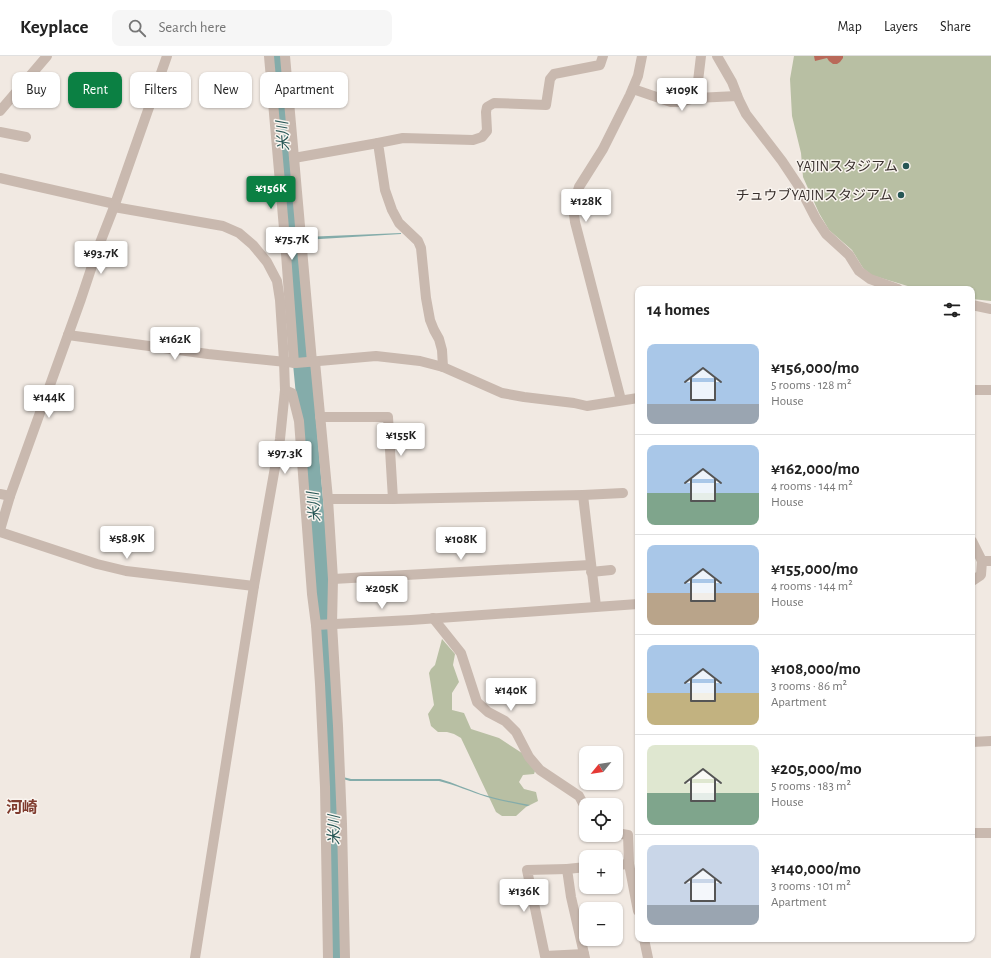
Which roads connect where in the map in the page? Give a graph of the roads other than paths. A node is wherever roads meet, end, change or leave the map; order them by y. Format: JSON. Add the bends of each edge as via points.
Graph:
{"nodes":[{"id":1,"x":47,"y":56,"type":"edge"},
{"id":2,"x":167,"y":56,"type":"edge"},
{"id":3,"x":269,"y":56,"type":"edge"},
{"id":4,"x":285,"y":56,"type":"edge"},
{"id":5,"x":603,"y":56,"type":"edge"},
{"id":6,"x":642,"y":56,"type":"edge"},
{"id":7,"x":701,"y":56,"type":"edge"},
{"id":8,"x":717,"y":56,"type":"edge"},
{"id":9,"x":633,"y":89,"type":"junction"},
{"id":10,"x":737,"y":96,"type":"junction"},
{"id":11,"x":696,"y":98,"type":"junction"},
{"id":12,"x":0,"y":111,"type":"edge"},
{"id":13,"x":0,"y":132,"type":"edge"},
{"id":14,"x":26,"y":137,"type":"dead end"},
{"id":15,"x":378,"y":143,"type":"junction"},
{"id":16,"x":294,"y":158,"type":"junction"},
{"id":17,"x":0,"y":178,"type":"edge"},
{"id":18,"x":115,"y":206,"type":"junction"},
{"id":19,"x":890,"y":286,"type":"edge"},
{"id":20,"x":975,"y":306,"type":"edge"},
{"id":21,"x":991,"y":309,"type":"edge"},
{"id":22,"x":68,"y":335,"type":"junction"},
{"id":23,"x":292,"y":362,"type":"junction"},
{"id":24,"x":312,"y":362,"type":"junction"},
{"id":25,"x":443,"y":367,"type":"junction"},
{"id":26,"x":284,"y":390,"type":"junction"},
{"id":27,"x":975,"y":390,"type":"edge"},
{"id":28,"x":991,"y":390,"type":"edge"},
{"id":29,"x":635,"y":398,"type":"edge"},
{"id":30,"x":621,"y":400,"type":"junction"},
{"id":31,"x":320,"y":417,"type":"junction"},
{"id":32,"x":623,"y":493,"type":"dead end"},
{"id":33,"x":0,"y":494,"type":"edge"},
{"id":34,"x":583,"y":495,"type":"junction"},
{"id":35,"x":10,"y":496,"type":"junction"},
{"id":36,"x":328,"y":499,"type":"junction"},
{"id":37,"x":393,"y":499,"type":"junction"},
{"id":38,"x":0,"y":531,"type":"edge"},
{"id":39,"x":975,"y":545,"type":"edge"},
{"id":40,"x":986,"y":561,"type":"edge"},
{"id":41,"x":591,"y":568,"type":"junction"},
{"id":42,"x":611,"y":570,"type":"dead end"},
{"id":43,"x":333,"y":579,"type":"junction"},
{"id":44,"x":975,"y":580,"type":"edge"},
{"id":45,"x":254,"y":586,"type":"junction"},
{"id":46,"x":635,"y":604,"type":"edge"},
{"id":47,"x":596,"y":606,"type":"junction"},
{"id":48,"x":433,"y":618,"type":"junction"},
{"id":49,"x":332,"y":624,"type":"junction"},
{"id":50,"x":316,"y":625,"type":"junction"},
{"id":51,"x":991,"y":741,"type":"edge"},
{"id":52,"x":975,"y":742,"type":"edge"},
{"id":53,"x":580,"y":798,"type":"edge"},
{"id":54,"x":991,"y":832,"type":"edge"},
{"id":55,"x":975,"y":833,"type":"edge"},
{"id":56,"x":623,"y":834,"type":"edge"},
{"id":57,"x":623,"y":864,"type":"edge"},
{"id":58,"x":629,"y":864,"type":"junction"},
{"id":59,"x":579,"y":868,"type":"edge"},
{"id":60,"x":567,"y":869,"type":"junction"},
{"id":61,"x":635,"y":895,"type":"edge"},
{"id":62,"x":645,"y":942,"type":"edge"},
{"id":63,"x":585,"y":956,"type":"edge"},
{"id":64,"x":195,"y":958,"type":"edge"},
{"id":65,"x":328,"y":958,"type":"edge"},
{"id":66,"x":345,"y":958,"type":"edge"},
{"id":67,"x":648,"y":958,"type":"edge"}],
"edges":[{"from":1,"to":12,"type":"street"},
{"from":2,"to":18,"type":"street"},
{"from":3,"to":23,"type":"street","via":[[285,240]]},
{"from":4,"to":16,"type":"street"},
{"from":5,"to":15,"type":"street","via":[[600,65],[554,74],[550,79],[546,105],[494,103],[487,107],[487,132],[482,137],[473,140],[403,138]]},
{"from":6,"to":9,"type":"street"},
{"from":7,"to":11,"type":"street"},
{"from":8,"to":10,"type":"street"},
{"from":9,"to":11,"type":"street","via":[[671,102]]},
{"from":9,"to":30,"type":"street","via":[[603,150],[579,187],[573,207]]},
{"from":10,"to":11,"type":"street"},
{"from":10,"to":19,"type":"street","via":[[746,114],[782,160],[826,234],[849,255],[859,271],[870,279]]},
{"from":13,"to":14,"type":"street"},
{"from":15,"to":16,"type":"street"},
{"from":15,"to":25,"type":"street","via":[[385,190],[392,210],[399,223],[418,241],[421,248],[430,320],[439,339]]},
{"from":16,"to":24,"type":"street"},
{"from":17,"to":18,"type":"street"},
{"from":18,"to":22,"type":"street"},
{"from":18,"to":23,"type":"street","via":[[223,226],[239,233],[253,245],[267,262],[277,281]]},
{"from":20,"to":21,"type":"street"},
{"from":22,"to":23,"type":"street","via":[[208,354]]},
{"from":22,"to":35,"type":"street"},
{"from":23,"to":24,"type":"street"},
{"from":23,"to":26,"type":"street"},
{"from":24,"to":25,"type":"street","via":[[376,356],[420,361]]},
{"from":24,"to":31,"type":"street"},
{"from":25,"to":30,"type":"street","via":[[502,393],[587,406]]},
{"from":26,"to":45,"type":"street","via":[[280,438]]},
{"from":26,"to":50,"type":"street","via":[[292,393],[299,421]]},
{"from":27,"to":28,"type":"street"},
{"from":29,"to":30,"type":"street"},
{"from":31,"to":36,"type":"street"},
{"from":31,"to":37,"type":"street","via":[[388,417]]},
{"from":32,"to":34,"type":"street"},
{"from":33,"to":35,"type":"street"},
{"from":34,"to":37,"type":"street"},
{"from":34,"to":41,"type":"street"},
{"from":35,"to":38,"type":"street"},
{"from":36,"to":37,"type":"street"},
{"from":36,"to":43,"type":"street"},
{"from":38,"to":45,"type":"street","via":[[97,564],[126,571]]},
{"from":39,"to":40,"type":"street"},
{"from":40,"to":44,"type":"street","via":[[981,575]]},
{"from":41,"to":42,"type":"street"},
{"from":41,"to":43,"type":"street"},
{"from":41,"to":47,"type":"street"},
{"from":43,"to":49,"type":"street"},
{"from":45,"to":64,"type":"street"},
{"from":46,"to":47,"type":"street"},
{"from":47,"to":48,"type":"street"},
{"from":48,"to":49,"type":"street"},
{"from":48,"to":53,"type":"street","via":[[461,653],[477,702],[488,712],[505,721],[516,732],[529,757],[540,770]]},
{"from":49,"to":50,"type":"street"},
{"from":49,"to":66,"type":"street","via":[[338,719]]},
{"from":50,"to":65,"type":"street","via":[[325,787]]},
{"from":51,"to":52,"type":"street"},
{"from":54,"to":55,"type":"street"},
{"from":56,"to":58,"type":"street","via":[[628,835]]},
{"from":57,"to":58,"type":"street"},
{"from":58,"to":61,"type":"street"},
{"from":59,"to":60,"type":"street"},
{"from":60,"to":63,"type":"street"},
{"from":60,"to":63,"type":"street","via":[[527,870],[545,956]]},
{"from":62,"to":67,"type":"street"}]}
